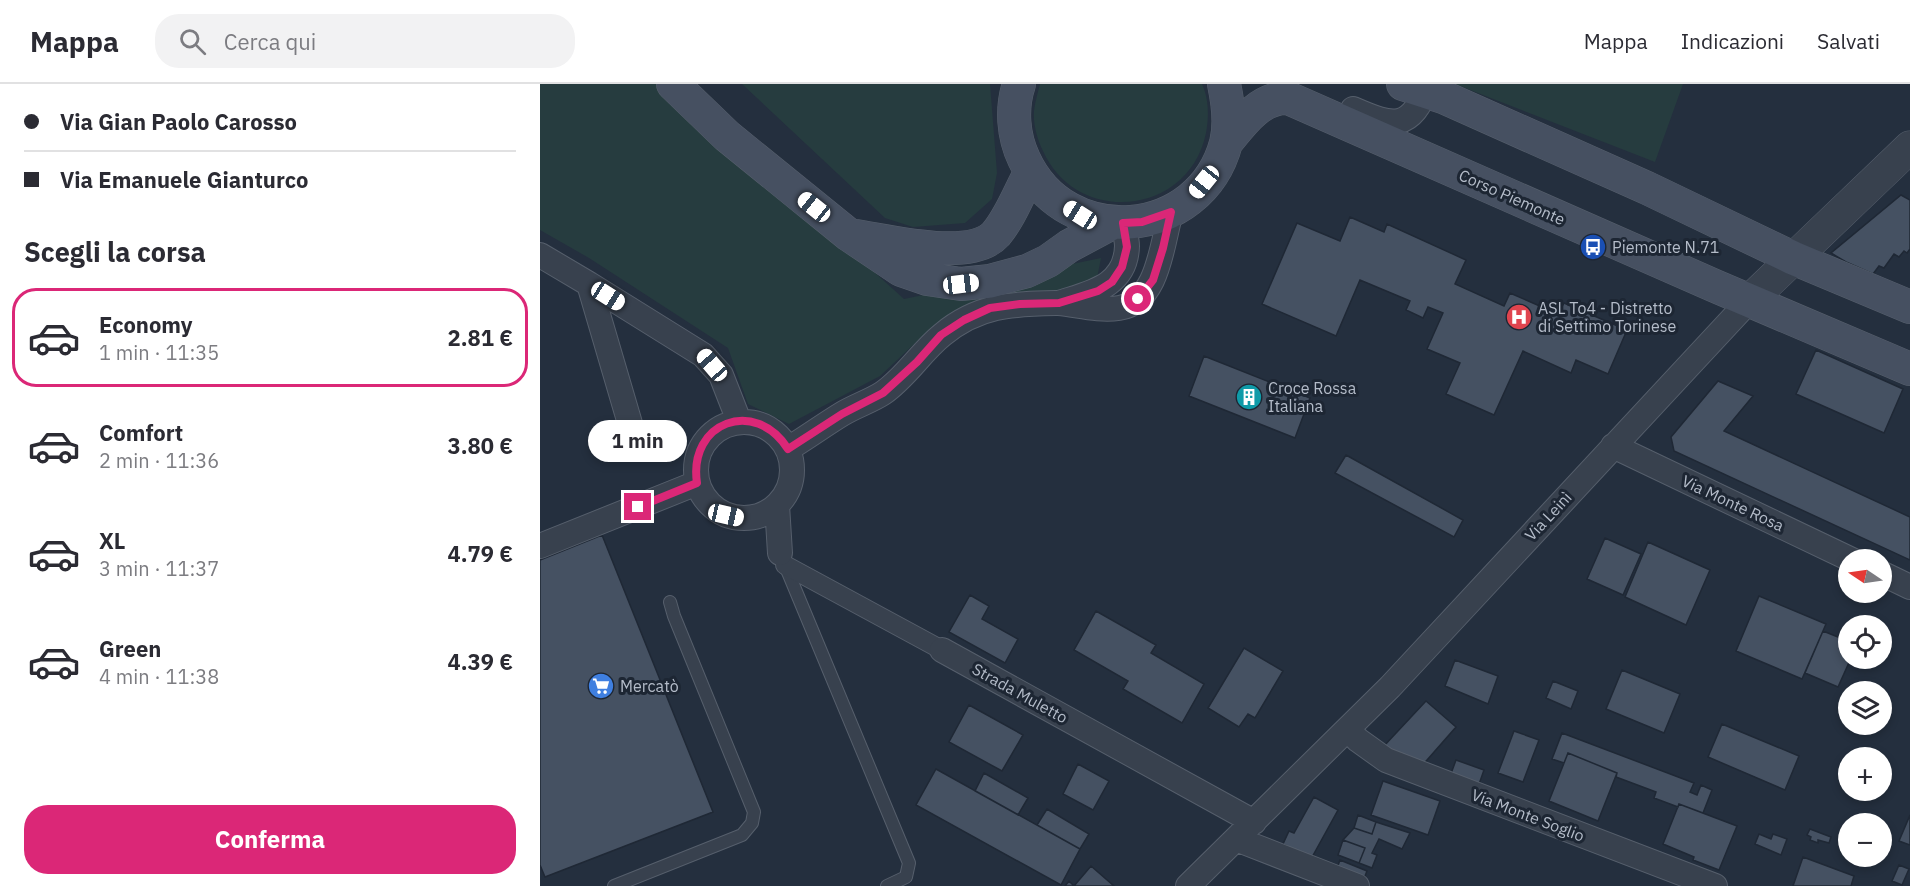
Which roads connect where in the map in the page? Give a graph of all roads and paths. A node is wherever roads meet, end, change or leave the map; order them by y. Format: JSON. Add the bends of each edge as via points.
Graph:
{"nodes":[{"id":1,"x":673,"y":84,"type":"edge"},
{"id":2,"x":1224,"y":84,"type":"edge"},
{"id":3,"x":1016,"y":87,"type":"edge"},
{"id":4,"x":1420,"y":87,"type":"edge"},
{"id":5,"x":1299,"y":102,"type":"junction"},
{"id":6,"x":1226,"y":143,"type":"junction"},
{"id":7,"x":1910,"y":147,"type":"edge"},
{"id":8,"x":1030,"y":173,"type":"junction"},
{"id":9,"x":1171,"y":212,"type":"junction"},
{"id":10,"x":1117,"y":223,"type":"junction"},
{"id":11,"x":849,"y":235,"type":"junction"},
{"id":12,"x":540,"y":255,"type":"edge"},
{"id":13,"x":1793,"y":258,"type":"junction"},
{"id":14,"x":589,"y":284,"type":"junction"},
{"id":15,"x":1749,"y":301,"type":"junction"},
{"id":16,"x":1059,"y":303,"type":"junction"},
{"id":17,"x":1910,"y":308,"type":"edge"},
{"id":18,"x":1910,"y":369,"type":"edge"},
{"id":19,"x":739,"y":421,"type":"junction"},
{"id":20,"x":636,"y":444,"type":"dead end"},
{"id":21,"x":1613,"y":446,"type":"junction"},
{"id":22,"x":788,"y":449,"type":"junction"},
{"id":23,"x":697,"y":483,"type":"junction"},
{"id":24,"x":777,"y":505,"type":"junction"},
{"id":25,"x":755,"y":517,"type":"junction"},
{"id":26,"x":540,"y":546,"type":"edge"},
{"id":27,"x":1838,"y":553,"type":"edge"},
{"id":28,"x":782,"y":559,"type":"junction"},
{"id":29,"x":1892,"y":578,"type":"edge"},
{"id":30,"x":1910,"y":587,"type":"edge"},
{"id":31,"x":670,"y":602,"type":"dead end"},
{"id":32,"x":942,"y":650,"type":"joint"},
{"id":33,"x":1348,"y":730,"type":"junction"},
{"id":34,"x":1254,"y":822,"type":"junction"},
{"id":35,"x":1236,"y":839,"type":"junction"},
{"id":36,"x":614,"y":886,"type":"edge"},
{"id":37,"x":887,"y":886,"type":"edge"},
{"id":38,"x":1188,"y":886,"type":"edge"},
{"id":39,"x":1357,"y":886,"type":"edge"},
{"id":40,"x":1716,"y":886,"type":"edge"}],
"edges":[{"from":1,"to":11,"type":"main road","via":[[727,136]]},
{"from":2,"to":6,"type":"main road","via":[[1229,113]]},
{"from":3,"to":8,"type":"main road","via":[[1015,129]]},
{"from":4,"to":5,"type":"street","via":[[1419,106],[1395,123],[1380,121],[1326,97]]},
{"from":4,"to":13,"type":"main road"},
{"from":5,"to":6,"type":"main road","name":"Corso Piemonte","via":[[1277,98],[1266,102]]},
{"from":5,"to":15,"type":"main road","name":"Corso Piemonte"},
{"from":6,"to":9,"type":"main road","via":[[1214,171],[1195,194]]},
{"from":7,"to":13,"type":"street","name":"Via Leinì"},
{"from":8,"to":10,"type":"main road","via":[[1052,198],[1080,215]]},
{"from":8,"to":11,"type":"main road","via":[[994,236],[972,246],[927,248]]},
{"from":9,"to":10,"type":"main road","via":[[1142,222]]},
{"from":9,"to":16,"type":"street","via":[[1153,280],[1138,299],[1120,308]]},
{"from":10,"to":11,"type":"main road","via":[[1027,271],[961,284],[901,270]]},
{"from":10,"to":16,"type":"street","via":[[1127,247],[1122,267],[1112,282],[1098,291]]},
{"from":12,"to":14,"type":"street"},
{"from":13,"to":15,"type":"street","name":"Via Leinì"},
{"from":13,"to":17,"type":"main road"},
{"from":14,"to":19,"type":"street","via":[[703,355],[721,375]]},
{"from":14,"to":20,"type":"street"},
{"from":15,"to":18,"type":"main road","name":"Corso Piemonte"},
{"from":15,"to":21,"type":"street","name":"Via Leinì"},
{"from":16,"to":22,"type":"street","via":[[990,308],[964,320],[941,335],[883,393]]},
{"from":19,"to":22,"type":"street","via":[[768,427]]},
{"from":19,"to":23,"type":"street","via":[[719,428],[703,442],[695,469]]},
{"from":21,"to":27,"type":"street","name":"Via Monte Rosa"},
{"from":21,"to":33,"type":"street","name":"Via Leinì"},
{"from":22,"to":24,"type":"street","via":[[792,479]]},
{"from":23,"to":25,"type":"street","via":[[713,508],[733,517]]},
{"from":23,"to":26,"type":"street"},
{"from":24,"to":25,"type":"street"},
{"from":24,"to":28,"type":"street"},
{"from":25,"to":28,"type":"street"},
{"from":28,"to":32,"type":"street","name":"Strada Muletto"},
{"from":28,"to":37,"type":"lane","via":[[909,863],[906,877]]},
{"from":29,"to":30,"type":"street"},
{"from":31,"to":36,"type":"lane","via":[[754,812],[752,824],[742,835]]},
{"from":32,"to":34,"type":"street","name":"Strada Muletto"},
{"from":33,"to":34,"type":"street","name":"Via Leinì"},
{"from":33,"to":40,"type":"street","name":"Via Monte Soglio","via":[[1386,760]]},
{"from":34,"to":35,"type":"street","name":"Via Leinì"},
{"from":35,"to":38,"type":"street","name":"Via Leinì"},
{"from":35,"to":39,"type":"street"}]}
